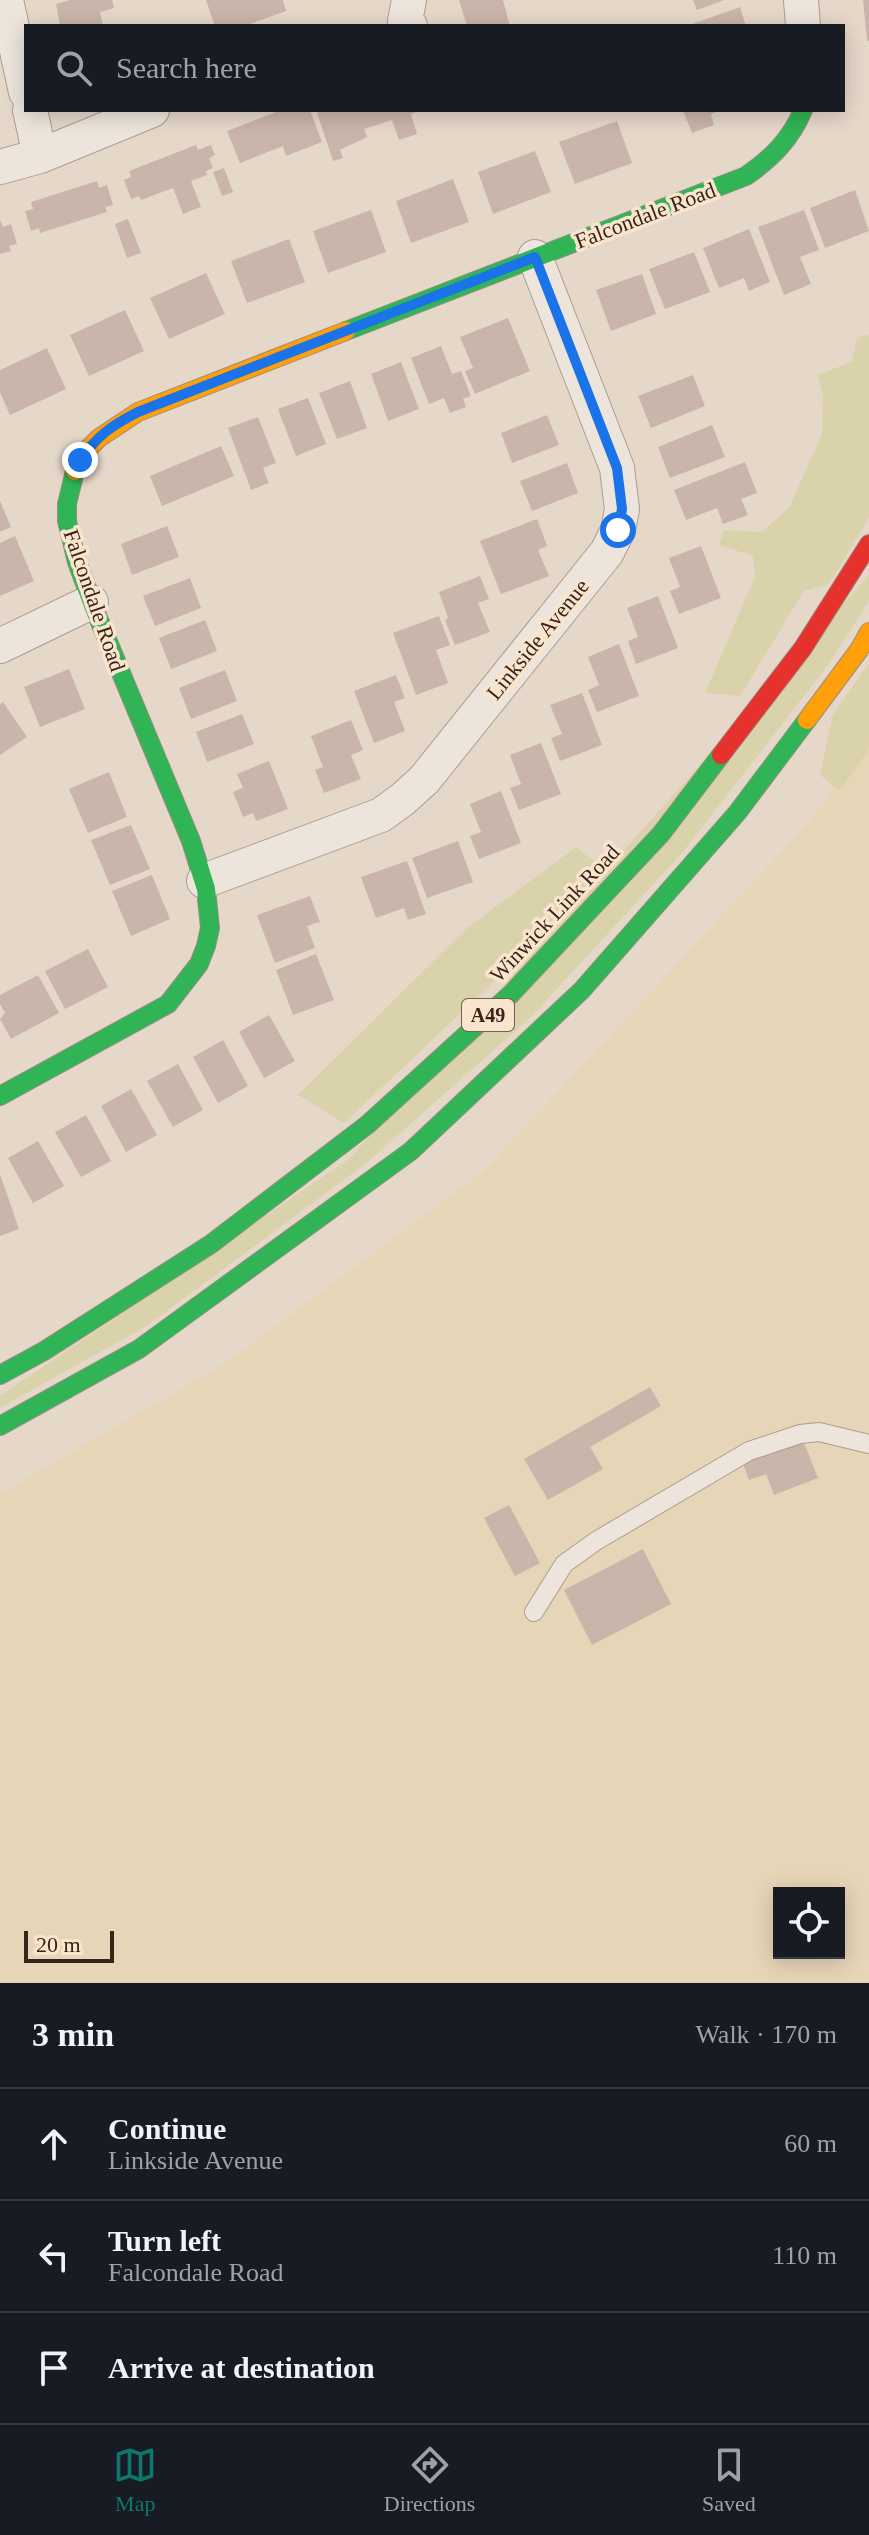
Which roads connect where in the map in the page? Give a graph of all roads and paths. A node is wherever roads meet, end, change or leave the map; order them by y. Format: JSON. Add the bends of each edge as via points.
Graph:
{"nodes":[{"id":1,"x":6,"y":0,"type":"edge"},
{"id":2,"x":801,"y":0,"type":"edge"},
{"id":3,"x":803,"y":24,"type":"edge"},
{"id":4,"x":24,"y":83,"type":"edge"},
{"id":5,"x":30,"y":112,"type":"edge"},
{"id":6,"x":147,"y":112,"type":"edge"},
{"id":7,"x":802,"y":112,"type":"edge"},
{"id":8,"x":40,"y":156,"type":"junction"},
{"id":9,"x":0,"y":167,"type":"edge"},
{"id":10,"x":535,"y":257,"type":"junction"},
{"id":11,"x":869,"y":544,"type":"edge"},
{"id":12,"x":91,"y":602,"type":"junction"},
{"id":13,"x":869,"y":632,"type":"edge"},
{"id":14,"x":0,"y":646,"type":"edge"},
{"id":15,"x":204,"y":881,"type":"junction"},
{"id":16,"x":0,"y":1096,"type":"edge"},
{"id":17,"x":0,"y":1375,"type":"edge"},
{"id":18,"x":0,"y":1426,"type":"edge"},
{"id":19,"x":869,"y":1444,"type":"edge"},
{"id":20,"x":534,"y":1612,"type":"dead end"}],
"edges":[{"from":1,"to":4,"type":"street"},
{"from":2,"to":3,"type":"street"},
{"from":5,"to":8,"type":"street"},
{"from":6,"to":8,"type":"street"},
{"from":7,"to":10,"type":"main road","name":"Falcondale Road","via":[[786,143],[746,176]]},
{"from":8,"to":9,"type":"street"},
{"from":10,"to":12,"type":"main road","name":"Falcondale Road","via":[[114,424],[80,460],[66,507],[69,537]]},
{"from":10,"to":15,"type":"street","name":"Linkside Avenue","via":[[617,468],[622,509],[607,552],[424,780],[403,799],[381,815]]},
{"from":11,"to":17,"type":"main road","name":"Winwick Link Road","number":"A49","via":[[803,648],[661,834],[511,994],[367,1125],[211,1244]]},
{"from":12,"to":14,"type":"street"},
{"from":12,"to":15,"type":"main road","name":"Falcondale Road"},
{"from":13,"to":18,"type":"main road","number":"A49","via":[[737,813],[582,990],[411,1151],[139,1349]]},
{"from":15,"to":16,"type":"main road","name":"Falcondale Road","via":[[211,911],[209,940],[200,964],[177,995]]},
{"from":19,"to":20,"type":"lane","via":[[819,1432],[749,1451],[564,1564]]}]}
